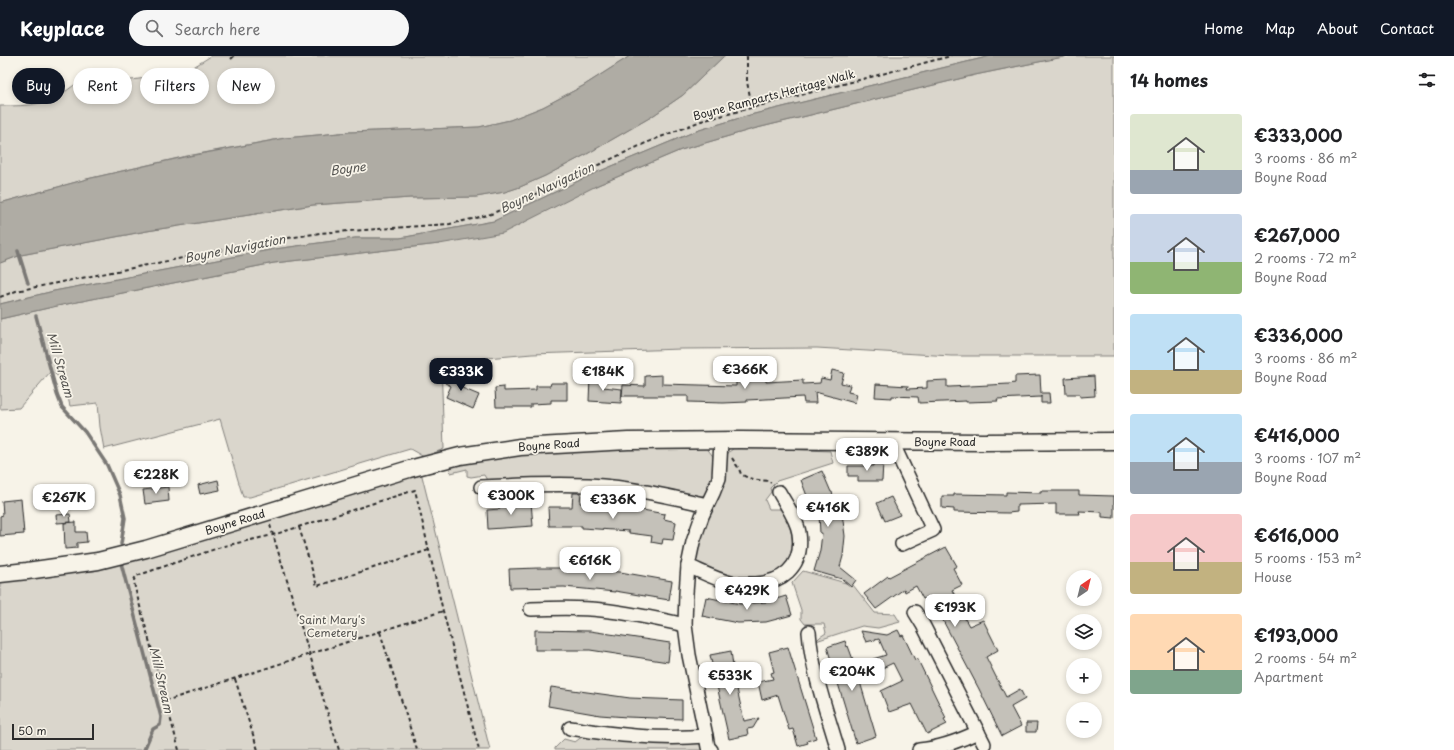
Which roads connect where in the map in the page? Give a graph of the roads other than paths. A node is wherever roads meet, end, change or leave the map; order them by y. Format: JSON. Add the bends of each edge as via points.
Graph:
{"nodes":[{"id":1,"x":1114,"y":441,"type":"edge"},
{"id":2,"x":892,"y":442,"type":"junction"},
{"id":3,"x":721,"y":446,"type":"junction"},
{"id":4,"x":481,"y":487,"type":"dead end"},
{"id":5,"x":779,"y":492,"type":"road end"},
{"id":6,"x":707,"y":505,"type":"junction"},
{"id":7,"x":902,"y":544,"type":"dead end"},
{"id":8,"x":688,"y":566,"type":"junction"},
{"id":9,"x":0,"y":574,"type":"edge"},
{"id":10,"x":531,"y":609,"type":"dead end"},
{"id":11,"x":915,"y":612,"type":"dead end"},
{"id":12,"x":685,"y":626,"type":"junction"},
{"id":13,"x":809,"y":632,"type":"dead end"},
{"id":14,"x":570,"y":728,"type":"dead end"},
{"id":15,"x":706,"y":736,"type":"junction"},
{"id":16,"x":711,"y":750,"type":"edge"},
{"id":17,"x":838,"y":750,"type":"edge"},
{"id":18,"x":919,"y":750,"type":"edge"}],
"edges":[{"from":1,"to":2,"type":"street","name":"Boyne Road"},
{"from":2,"to":3,"type":"street","name":"Boyne Road"},
{"from":2,"to":7,"type":"street","via":[[933,530]]},
{"from":3,"to":6,"type":"street","via":[[718,478]]},
{"from":3,"to":9,"type":"street","name":"Boyne Road","via":[[628,441],[571,443],[460,456],[98,561]]},
{"from":4,"to":6,"type":"street","via":[[590,486],[623,489]]},
{"from":5,"to":8,"type":"street","via":[[795,520],[800,545],[792,568],[784,576],[759,584],[732,583]]},
{"from":6,"to":8,"type":"street","via":[[693,542]]},
{"from":8,"to":12,"type":"street"},
{"from":10,"to":12,"type":"street","via":[[601,609]]},
{"from":11,"to":18,"type":"street","via":[[981,738]]},
{"from":12,"to":15,"type":"street"},
{"from":13,"to":17,"type":"street","via":[[810,650]]},
{"from":14,"to":15,"type":"street","via":[[628,736]]},
{"from":15,"to":16,"type":"street"}]}
